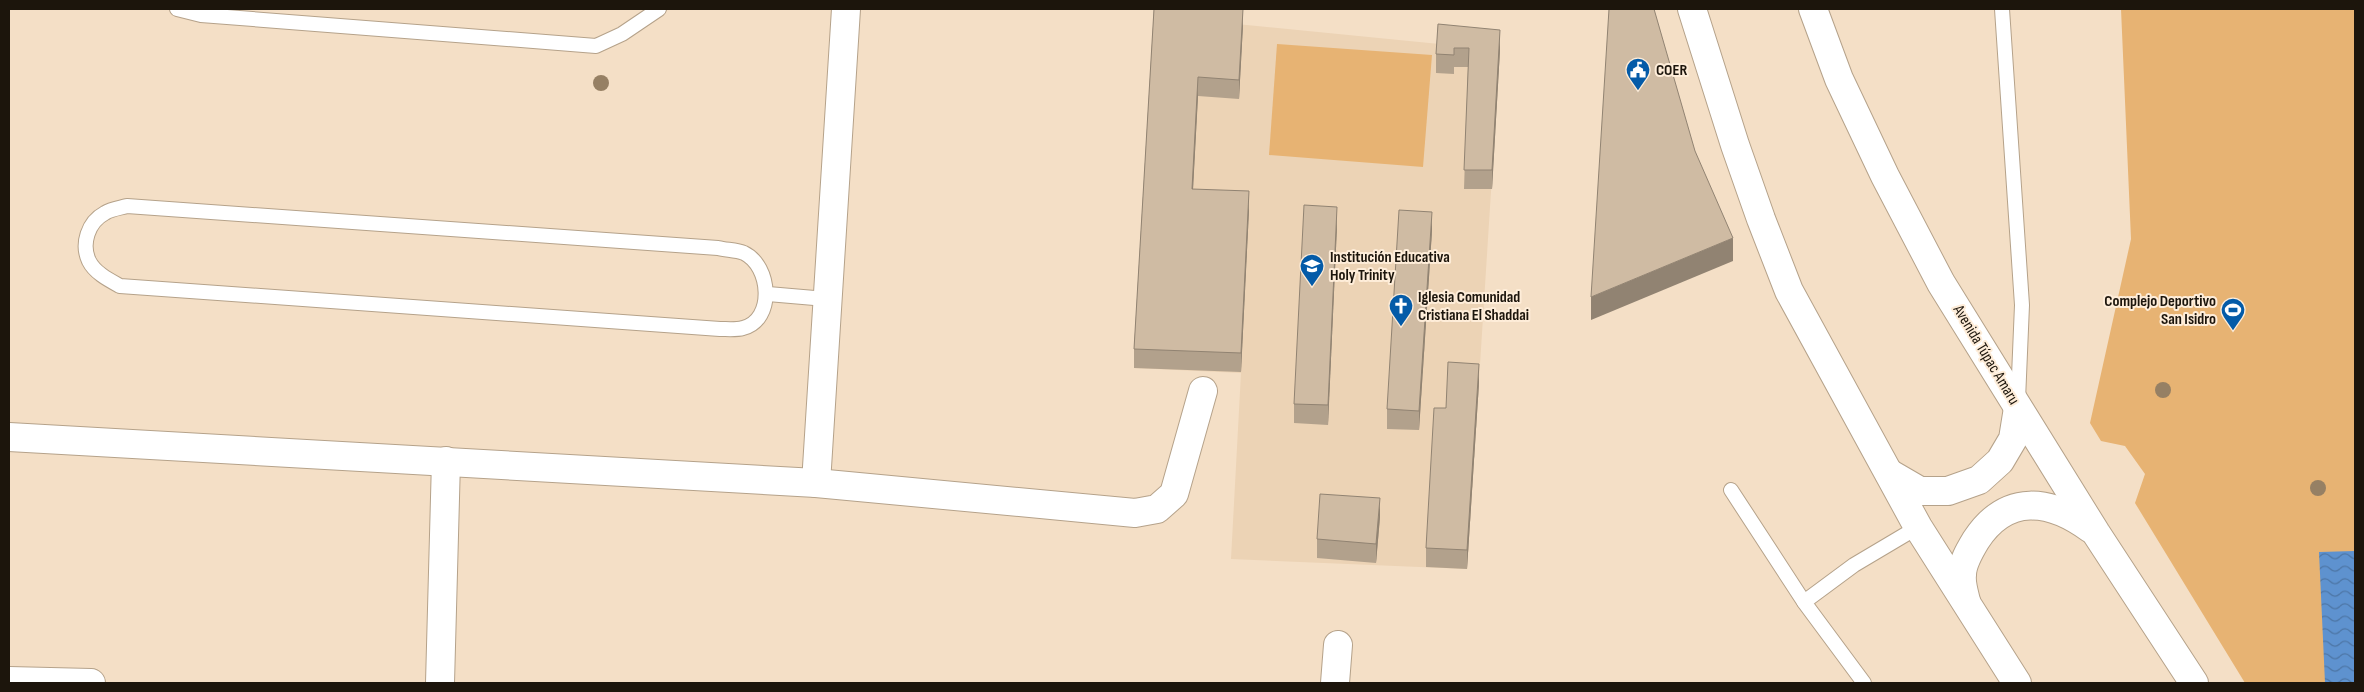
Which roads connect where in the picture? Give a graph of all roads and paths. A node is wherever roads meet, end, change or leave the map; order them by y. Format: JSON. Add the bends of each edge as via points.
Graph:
{"nodes":[{"id":1,"x":177,"y":9,"type":"edge"},
{"id":2,"x":659,"y":9,"type":"edge"},
{"id":3,"x":846,"y":9,"type":"edge"},
{"id":4,"x":1692,"y":9,"type":"edge"},
{"id":5,"x":1813,"y":9,"type":"edge"},
{"id":6,"x":2002,"y":9,"type":"edge"},
{"id":7,"x":768,"y":294,"type":"junction"},
{"id":8,"x":826,"y":299,"type":"junction"},
{"id":9,"x":1203,"y":391,"type":"dead end"},
{"id":10,"x":2018,"y":408,"type":"junction"},
{"id":11,"x":9,"y":437,"type":"edge"},
{"id":12,"x":446,"y":461,"type":"junction"},
{"id":13,"x":1889,"y":473,"type":"junction"},
{"id":14,"x":816,"y":483,"type":"junction"},
{"id":15,"x":1731,"y":490,"type":"dead end"},
{"id":16,"x":1918,"y":527,"type":"junction"},
{"id":17,"x":2096,"y":533,"type":"junction"},
{"id":18,"x":1966,"y":601,"type":"junction"},
{"id":19,"x":1804,"y":602,"type":"junction"},
{"id":20,"x":1338,"y":644,"type":"dead end"},
{"id":21,"x":9,"y":681,"type":"edge"},
{"id":22,"x":91,"y":683,"type":"edge"},
{"id":23,"x":440,"y":683,"type":"edge"},
{"id":24,"x":1335,"y":683,"type":"edge"},
{"id":25,"x":1864,"y":683,"type":"edge"},
{"id":26,"x":2017,"y":683,"type":"edge"},
{"id":27,"x":2194,"y":683,"type":"edge"}],
"edges":[{"from":1,"to":2,"type":"lane","via":[[201,15],[596,46],[622,34]]},
{"from":3,"to":8,"type":"street"},
{"from":4,"to":13,"type":"street","via":[[1742,164],[1790,292]]},
{"from":5,"to":10,"type":"street","name":"Avenida Túpac Amaru","via":[[1838,78],[1885,176],[1941,283]]},
{"from":6,"to":10,"type":"lane","via":[[2022,305]]},
{"from":7,"to":7,"type":"lane","via":[[760,269],[745,254],[718,248],[127,206],[105,213],[92,224],[86,240],[89,261],[101,276],[120,286],[720,329],[744,328],[759,317]]},
{"from":7,"to":8,"type":"lane"},
{"from":8,"to":14,"type":"street"},
{"from":9,"to":14,"type":"street","via":[[1174,494],[1157,508],[1135,513]]},
{"from":10,"to":13,"type":"street","via":[[2013,439],[2000,461],[1979,480],[1948,491],[1920,491]]},
{"from":10,"to":17,"type":"street","name":"Avenida Túpac Amaru"},
{"from":11,"to":12,"type":"street"},
{"from":12,"to":14,"type":"street"},
{"from":12,"to":23,"type":"street"},
{"from":13,"to":16,"type":"street"},
{"from":15,"to":19,"type":"lane"},
{"from":16,"to":18,"type":"street"},
{"from":16,"to":19,"type":"lane","via":[[1854,565]]},
{"from":17,"to":18,"type":"street","via":[[2073,516],[2052,507],[2024,506],[2002,512],[1983,530],[1969,551],[1962,575]]},
{"from":17,"to":27,"type":"street","name":"Avenida Túpac Amaru"},
{"from":18,"to":26,"type":"street"},
{"from":19,"to":25,"type":"lane"},
{"from":20,"to":24,"type":"street"},
{"from":21,"to":22,"type":"street"}]}
